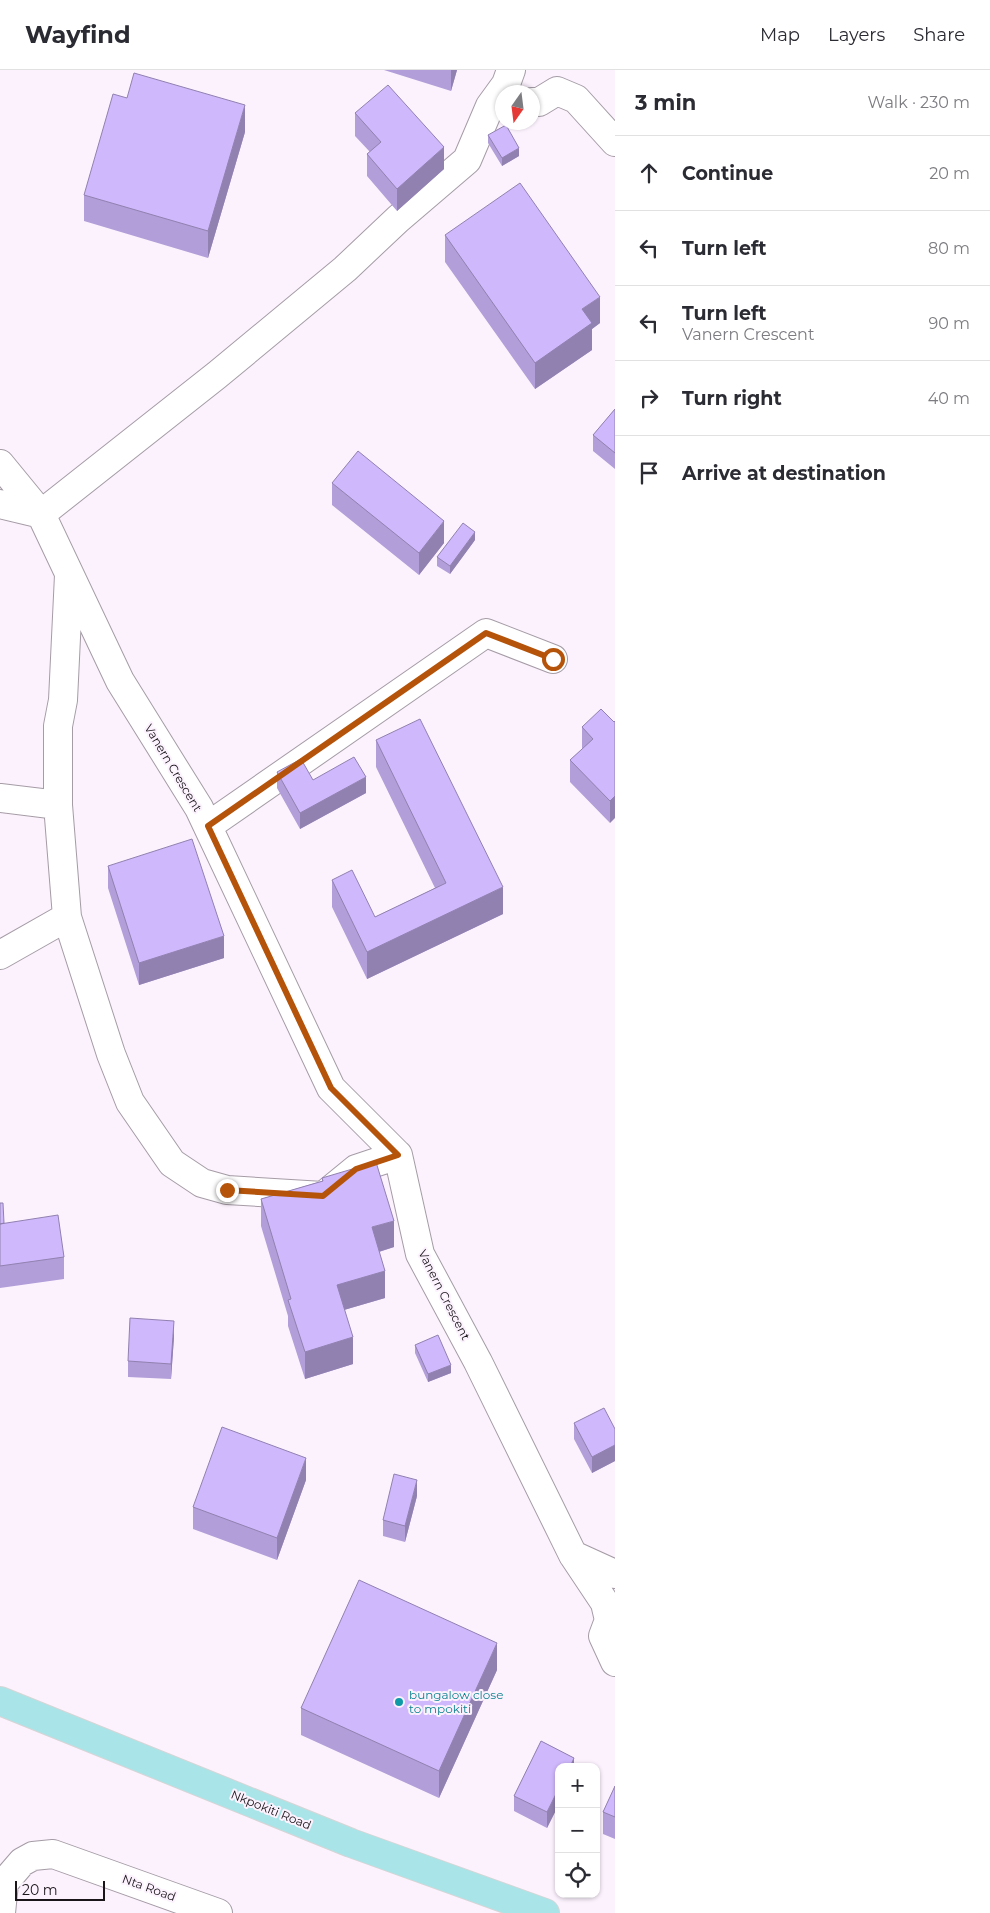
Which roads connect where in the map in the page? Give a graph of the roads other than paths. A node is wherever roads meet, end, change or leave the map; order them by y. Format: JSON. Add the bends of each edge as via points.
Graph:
{"nodes":[{"id":1,"x":510,"y":70,"type":"edge"},
{"id":2,"x":506,"y":85,"type":"edge"},
{"id":3,"x":540,"y":101,"type":"edge"},
{"id":4,"x":495,"y":107,"type":"edge"},
{"id":5,"x":615,"y":142,"type":"edge"},
{"id":6,"x":0,"y":464,"type":"edge"},
{"id":7,"x":0,"y":504,"type":"edge"},
{"id":8,"x":40,"y":514,"type":"junction"},
{"id":9,"x":69,"y":573,"type":"junction"},
{"id":10,"x":553,"y":659,"type":"dead end"},
{"id":11,"x":0,"y":798,"type":"edge"},
{"id":12,"x":58,"y":805,"type":"junction"},
{"id":13,"x":208,"y":826,"type":"junction"},
{"id":14,"x":67,"y":917,"type":"junction"},
{"id":15,"x":0,"y":955,"type":"edge"},
{"id":16,"x":398,"y":1155,"type":"junction"},
{"id":17,"x":573,"y":1554,"type":"junction"},
{"id":18,"x":615,"y":1574,"type":"edge"},
{"id":19,"x":615,"y":1662,"type":"edge"},
{"id":20,"x":0,"y":1701,"type":"edge"},
{"id":21,"x":2,"y":1886,"type":"edge"},
{"id":22,"x":1,"y":1913,"type":"edge"},
{"id":23,"x":218,"y":1913,"type":"edge"},
{"id":24,"x":545,"y":1913,"type":"edge"}],
"edges":[{"from":1,"to":2,"type":"street"},
{"from":3,"to":5,"type":"street","via":[[557,91],[576,99]]},
{"from":4,"to":8,"type":"street","via":[[467,160],[398,218],[345,269]]},
{"from":6,"to":8,"type":"street","name":"Vanern Crescent"},
{"from":7,"to":8,"type":"street"},
{"from":8,"to":9,"type":"street","name":"Vanern Crescent"},
{"from":9,"to":12,"type":"street","via":[[63,700],[58,726]]},
{"from":9,"to":13,"type":"street","name":"Vanern Crescent","via":[[120,681]]},
{"from":10,"to":13,"type":"street","via":[[486,633]]},
{"from":11,"to":12,"type":"street"},
{"from":12,"to":14,"type":"street"},
{"from":13,"to":16,"type":"street","name":"Vanern Crescent","via":[[331,1088]]},
{"from":14,"to":15,"type":"street"},
{"from":14,"to":16,"type":"street","via":[[111,1054],[130,1102],[172,1163],[202,1183],[227,1190],[323,1196],[356,1169]]},
{"from":16,"to":17,"type":"street","name":"Vanern Crescent","via":[[420,1254],[478,1362]]},
{"from":17,"to":18,"type":"street"},
{"from":17,"to":19,"type":"street","name":"Vanern Crescent","via":[[605,1603],[609,1620],[604,1636]]},
{"from":20,"to":24,"type":"main road","name":"Nkpokiti Road","via":[[351,1843]]},
{"from":21,"to":22,"type":"street","name":"Nta Road"},
{"from":21,"to":23,"type":"street","name":"Nta Road","via":[[22,1862],[33,1856],[52,1854]]}]}
